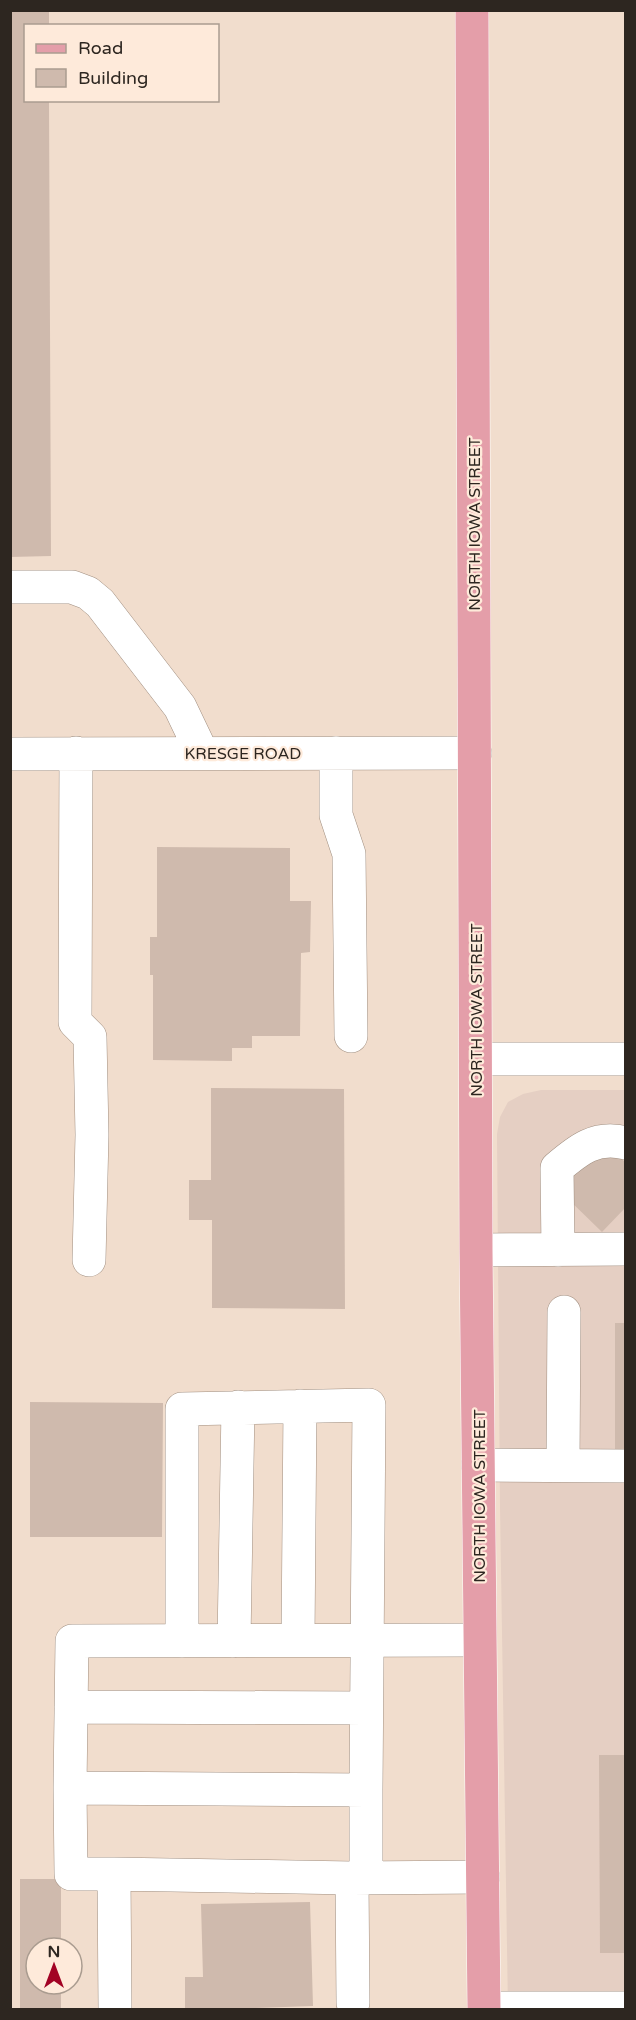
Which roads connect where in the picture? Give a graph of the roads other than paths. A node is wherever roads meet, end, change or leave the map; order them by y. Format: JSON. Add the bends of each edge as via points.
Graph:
{"nodes":[{"id":1,"x":472,"y":10,"type":"edge"},
{"id":2,"x":10,"y":587,"type":"edge"},
{"id":3,"x":76,"y":753,"type":"junction"},
{"id":4,"x":202,"y":753,"type":"junction"},
{"id":5,"x":336,"y":753,"type":"junction"},
{"id":6,"x":475,"y":753,"type":"junction"},
{"id":7,"x":10,"y":754,"type":"edge"},
{"id":8,"x":351,"y":1036,"type":"dead end"},
{"id":9,"x":476,"y":1059,"type":"junction"},
{"id":10,"x":626,"y":1059,"type":"edge"},
{"id":11,"x":626,"y":1143,"type":"edge"},
{"id":12,"x":626,"y":1249,"type":"edge"},
{"id":13,"x":476,"y":1250,"type":"junction"},
{"id":14,"x":558,"y":1250,"type":"junction"},
{"id":15,"x":89,"y":1260,"type":"dead end"},
{"id":16,"x":564,"y":1312,"type":"dead end"},
{"id":17,"x":238,"y":1407,"type":"junction"},
{"id":18,"x":300,"y":1407,"type":"junction"},
{"id":19,"x":478,"y":1466,"type":"junction"},
{"id":20,"x":563,"y":1466,"type":"junction"},
{"id":21,"x":626,"y":1466,"type":"edge"},
{"id":22,"x":298,"y":1640,"type":"junction"},
{"id":23,"x":480,"y":1640,"type":"junction"},
{"id":24,"x":182,"y":1641,"type":"junction"},
{"id":25,"x":234,"y":1641,"type":"junction"},
{"id":26,"x":367,"y":1641,"type":"junction"},
{"id":27,"x":71,"y":1707,"type":"junction"},
{"id":28,"x":366,"y":1708,"type":"junction"},
{"id":29,"x":70,"y":1788,"type":"junction"},
{"id":30,"x":366,"y":1790,"type":"junction"},
{"id":31,"x":114,"y":1874,"type":"junction"},
{"id":32,"x":483,"y":1877,"type":"junction"},
{"id":33,"x":359,"y":1878,"type":"junction"},
{"id":34,"x":352,"y":2003,"type":"dead end"},
{"id":35,"x":626,"y":2008,"type":"edge"},
{"id":36,"x":484,"y":2009,"type":"edge"},
{"id":37,"x":549,"y":2009,"type":"edge"},
{"id":38,"x":115,"y":2010,"type":"edge"}],
"edges":[{"from":1,"to":6,"type":"main road","name":"NORTH IOWA STREET"},
{"from":2,"to":4,"type":"street","via":[[72,587],[100,603],[180,707]]},
{"from":3,"to":4,"type":"street","name":"KRESGE ROAD"},
{"from":3,"to":7,"type":"street","name":"KRESGE ROAD"},
{"from":3,"to":15,"type":"street","via":[[75,1022],[90,1037]]},
{"from":4,"to":5,"type":"street","name":"KRESGE ROAD"},
{"from":5,"to":6,"type":"street","name":"KRESGE ROAD"},
{"from":5,"to":8,"type":"street","via":[[336,815],[349,854]]},
{"from":6,"to":9,"type":"main road","name":"NORTH IOWA STREET"},
{"from":9,"to":10,"type":"street"},
{"from":9,"to":13,"type":"main road","name":"NORTH IOWA STREET"},
{"from":11,"to":14,"type":"street","via":[[592,1143],[557,1168]]},
{"from":12,"to":14,"type":"street"},
{"from":13,"to":14,"type":"street"},
{"from":13,"to":19,"type":"main road","name":"NORTH IOWA STREET"},
{"from":16,"to":20,"type":"street"},
{"from":17,"to":18,"type":"street"},
{"from":17,"to":24,"type":"street","via":[[182,1409]]},
{"from":17,"to":25,"type":"street"},
{"from":18,"to":22,"type":"street"},
{"from":18,"to":26,"type":"street","via":[[369,1405]]},
{"from":19,"to":20,"type":"street"},
{"from":19,"to":23,"type":"main road","name":"NORTH IOWA STREET"},
{"from":20,"to":21,"type":"street"},
{"from":22,"to":25,"type":"street"},
{"from":22,"to":26,"type":"street"},
{"from":23,"to":26,"type":"street"},
{"from":23,"to":32,"type":"main road","name":"NORTH IOWA STREET"},
{"from":24,"to":25,"type":"street"},
{"from":24,"to":27,"type":"street","via":[[72,1641]]},
{"from":26,"to":28,"type":"street"},
{"from":27,"to":28,"type":"street"},
{"from":27,"to":29,"type":"street"},
{"from":28,"to":30,"type":"street"},
{"from":29,"to":30,"type":"street"},
{"from":29,"to":31,"type":"street","via":[[71,1874]]},
{"from":30,"to":33,"type":"street"},
{"from":31,"to":33,"type":"street"},
{"from":31,"to":38,"type":"street"},
{"from":32,"to":33,"type":"street"},
{"from":32,"to":36,"type":"main road","name":"NORTH IOWA STREET"},
{"from":33,"to":34,"type":"street"},
{"from":35,"to":37,"type":"street"},
{"from":36,"to":37,"type":"street"}]}
